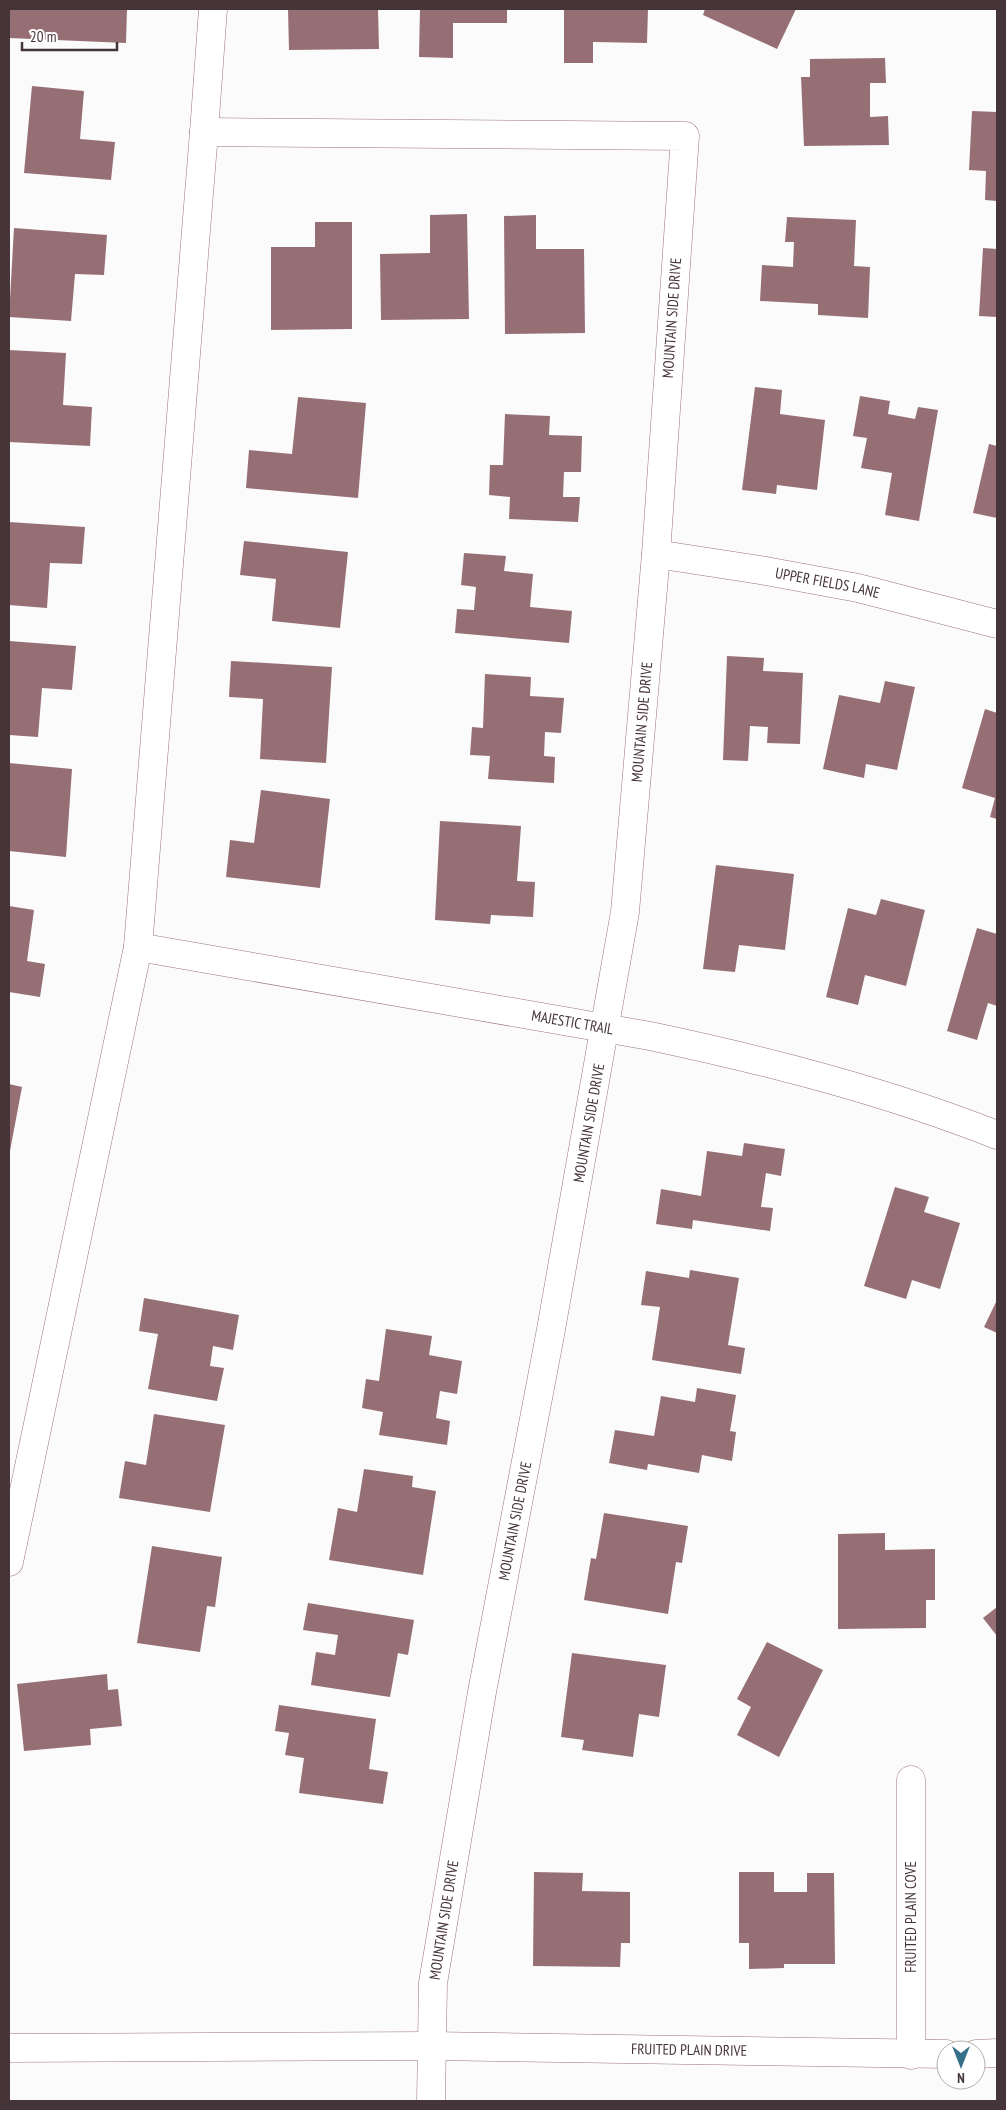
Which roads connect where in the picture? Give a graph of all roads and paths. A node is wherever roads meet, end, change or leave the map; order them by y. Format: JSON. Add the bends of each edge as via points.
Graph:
{"nodes":[{"id":1,"x":213,"y":9,"type":"edge"},
{"id":2,"x":204,"y":132,"type":"junction"},
{"id":3,"x":656,"y":554,"type":"junction"},
{"id":4,"x":997,"y":624,"type":"edge"},
{"id":5,"x":138,"y":947,"type":"junction"},
{"id":6,"x":606,"y":1029,"type":"junction"},
{"id":7,"x":997,"y":1136,"type":"edge"},
{"id":8,"x":9,"y":1562,"type":"edge"},
{"id":9,"x":911,"y":1780,"type":"dead end"},
{"id":10,"x":432,"y":2046,"type":"junction"},
{"id":11,"x":9,"y":2048,"type":"edge"},
{"id":12,"x":936,"y":2054,"type":"edge"},
{"id":13,"x":911,"y":2055,"type":"junction"},
{"id":14,"x":431,"y":2101,"type":"edge"}],
"edges":[{"from":1,"to":2,"type":"street"},
{"from":2,"to":3,"type":"street","name":"MOUNTAIN SIDE DRIVE","via":[[685,136]]},
{"from":2,"to":5,"type":"street"},
{"from":3,"to":4,"type":"street","name":"UPPER FIELDS LANE","via":[[858,588]]},
{"from":3,"to":6,"type":"street","name":"MOUNTAIN SIDE DRIVE","via":[[625,912]]},
{"from":5,"to":6,"type":"street","name":"MAJESTIC TRAIL"},
{"from":5,"to":8,"type":"street"},
{"from":6,"to":7,"type":"street","name":"MAJESTIC TRAIL","via":[[729,1053],[804,1072],[885,1095]]},
{"from":6,"to":10,"type":"street","name":"MOUNTAIN SIDE DRIVE","via":[[482,1692],[434,1983]]},
{"from":9,"to":13,"type":"street","name":"FRUITED PLAIN COVE"},
{"from":10,"to":11,"type":"street","name":"FRUITED PLAIN DRIVE"},
{"from":10,"to":13,"type":"street","name":"FRUITED PLAIN DRIVE"},
{"from":10,"to":14,"type":"street","name":"MOUNTAIN SIDE DRIVE"},
{"from":12,"to":13,"type":"street","name":"FRUITED PLAIN DRIVE"}]}
